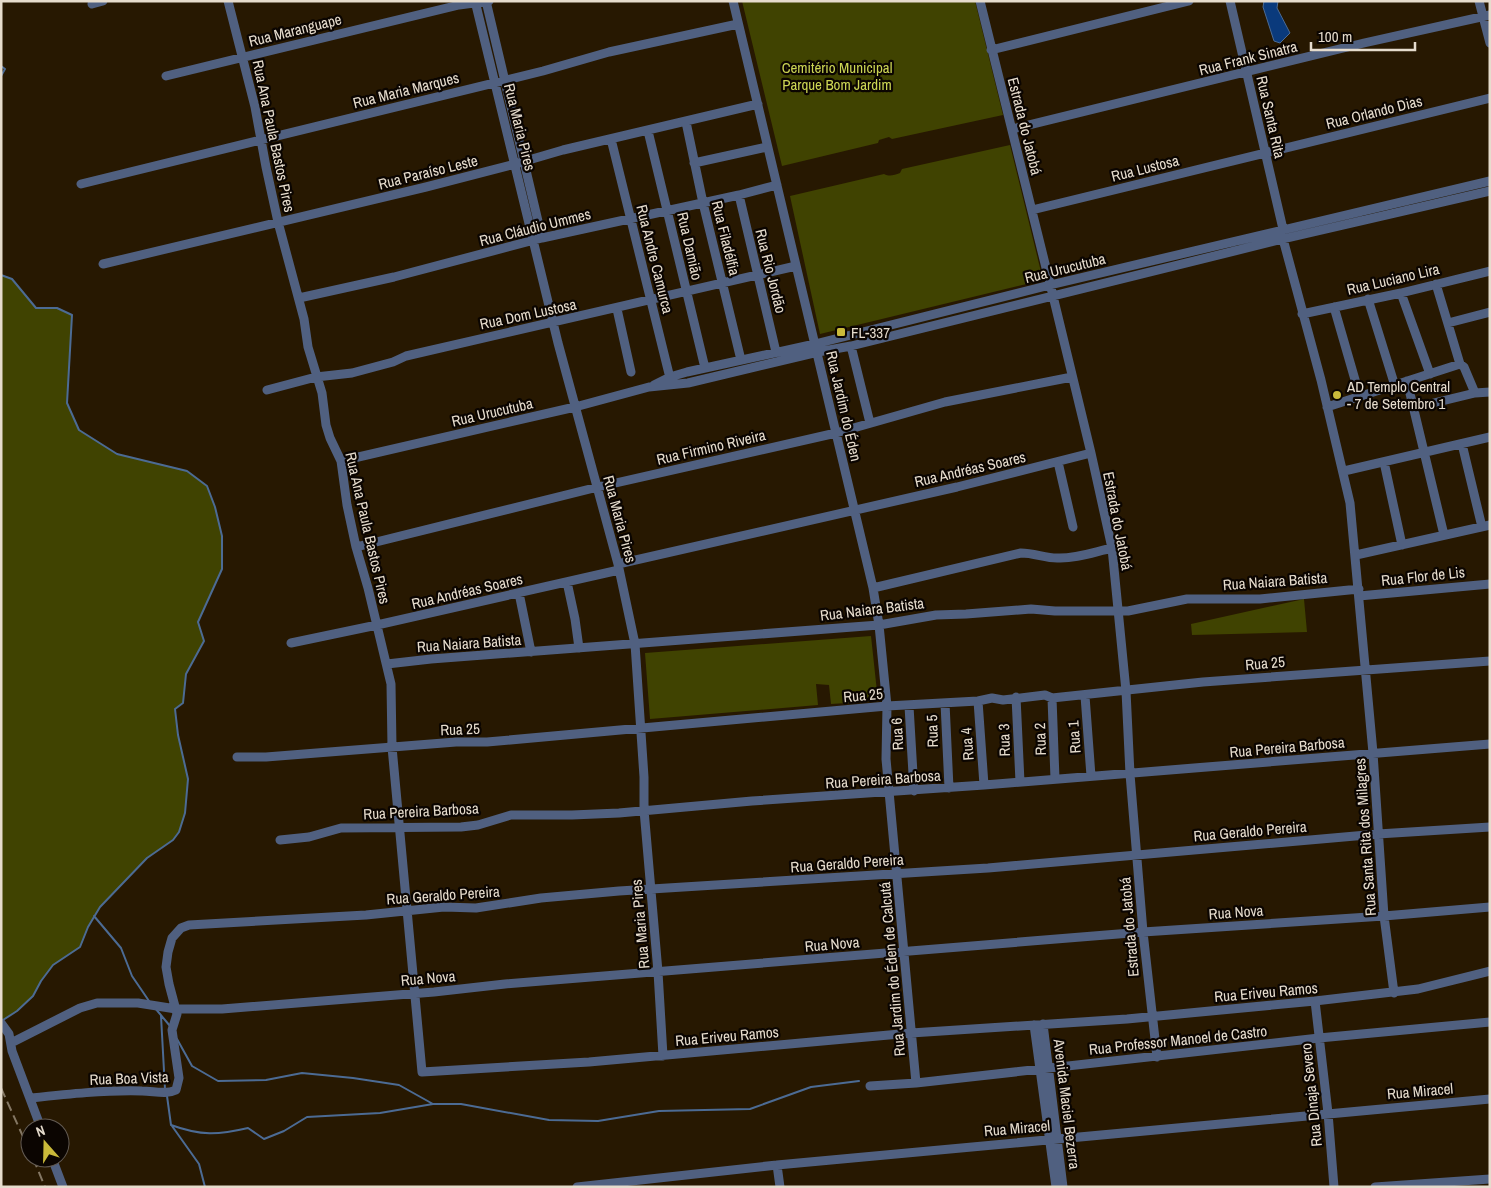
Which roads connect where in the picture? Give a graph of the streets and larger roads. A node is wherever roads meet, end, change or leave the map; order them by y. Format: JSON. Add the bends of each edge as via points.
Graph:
{"nodes":[{"id":1,"x":103,"y":1,"type":"edge"},
{"id":2,"x":228,"y":1,"type":"edge"},
{"id":3,"x":733,"y":1,"type":"edge"},
{"id":4,"x":980,"y":1,"type":"edge"},
{"id":5,"x":1189,"y":1,"type":"edge"},
{"id":6,"x":1230,"y":1,"type":"edge"},
{"id":7,"x":1479,"y":1,"type":"edge"},
{"id":8,"x":475,"y":2,"type":"edge"},
{"id":9,"x":487,"y":2,"type":"edge"},
{"id":10,"x":462,"y":3,"type":"edge"},
{"id":11,"x":92,"y":4,"type":"dead end"},
{"id":12,"x":1486,"y":16,"type":"edge"},
{"id":13,"x":738,"y":24,"type":"junction"},
{"id":14,"x":1490,"y":44,"type":"edge"},
{"id":15,"x":991,"y":50,"type":"junction"},
{"id":16,"x":243,"y":57,"type":"junction"},
{"id":17,"x":1247,"y":72,"type":"junction"},
{"id":18,"x":166,"y":76,"type":"dead end"},
{"id":19,"x":500,"y":81,"type":"junction"},
{"id":20,"x":1490,"y":98,"type":"edge"},
{"id":21,"x":758,"y":104,"type":"junction"},
{"id":22,"x":686,"y":122,"type":"junction"},
{"id":23,"x":1012,"y":129,"type":"junction"},
{"id":24,"x":648,"y":131,"type":"junction"},
{"id":25,"x":611,"y":139,"type":"junction"},
{"id":26,"x":260,"y":140,"type":"junction"},
{"id":27,"x":767,"y":147,"type":"junction"},
{"id":28,"x":1265,"y":153,"type":"junction"},
{"id":29,"x":520,"y":163,"type":"junction"},
{"id":30,"x":694,"y":163,"type":"junction"},
{"id":31,"x":1490,"y":181,"type":"edge"},
{"id":32,"x":81,"y":184,"type":"dead end"},
{"id":33,"x":777,"y":185,"type":"junction"},
{"id":34,"x":1490,"y":191,"type":"edge"},
{"id":35,"x":738,"y":195,"type":"junction"},
{"id":36,"x":703,"y":203,"type":"junction"},
{"id":37,"x":668,"y":210,"type":"junction"},
{"id":38,"x":1032,"y":210,"type":"junction"},
{"id":39,"x":632,"y":219,"type":"junction"},
{"id":40,"x":278,"y":222,"type":"junction"},
{"id":41,"x":1283,"y":229,"type":"junction"},
{"id":42,"x":538,"y":239,"type":"junction"},
{"id":43,"x":1283,"y":239,"type":"junction"},
{"id":44,"x":103,"y":264,"type":"dead end"},
{"id":45,"x":796,"y":266,"type":"junction"},
{"id":46,"x":1490,"y":270,"type":"edge"},
{"id":47,"x":758,"y":275,"type":"junction"},
{"id":48,"x":723,"y":283,"type":"junction"},
{"id":49,"x":1436,"y":284,"type":"junction"},
{"id":50,"x":1050,"y":285,"type":"junction"},
{"id":51,"x":686,"y":292,"type":"junction"},
{"id":52,"x":1401,"y":292,"type":"junction"},
{"id":53,"x":1053,"y":296,"type":"junction"},
{"id":54,"x":299,"y":298,"type":"junction"},
{"id":55,"x":1368,"y":299,"type":"junction"},
{"id":56,"x":651,"y":300,"type":"junction"},
{"id":57,"x":1334,"y":307,"type":"junction"},
{"id":58,"x":617,"y":308,"type":"junction"},
{"id":59,"x":1490,"y":312,"type":"edge"},
{"id":60,"x":1302,"y":314,"type":"junction"},
{"id":61,"x":553,"y":322,"type":"junction"},
{"id":62,"x":1448,"y":323,"type":"junction"},
{"id":63,"x":851,"y":346,"type":"junction"},
{"id":64,"x":816,"y":348,"type":"junction"},
{"id":65,"x":776,"y":352,"type":"junction"},
{"id":66,"x":741,"y":360,"type":"junction"},
{"id":67,"x":1460,"y":364,"type":"junction"},
{"id":68,"x":705,"y":368,"type":"junction"},
{"id":69,"x":631,"y":372,"type":"dead end"},
{"id":70,"x":1430,"y":374,"type":"junction"},
{"id":71,"x":316,"y":377,"type":"junction"},
{"id":72,"x":1072,"y":377,"type":"junction"},
{"id":73,"x":671,"y":381,"type":"junction"},
{"id":74,"x":1407,"y":382,"type":"junction"},
{"id":75,"x":1395,"y":386,"type":"junction"},
{"id":76,"x":267,"y":390,"type":"dead end"},
{"id":77,"x":1490,"y":392,"type":"edge"},
{"id":78,"x":1475,"y":393,"type":"junction"},
{"id":79,"x":1360,"y":397,"type":"junction"},
{"id":80,"x":575,"y":407,"type":"junction"},
{"id":81,"x":1327,"y":408,"type":"junction"},
{"id":82,"x":1413,"y":408,"type":"junction"},
{"id":83,"x":870,"y":423,"type":"junction"},
{"id":84,"x":836,"y":433,"type":"junction"},
{"id":85,"x":1490,"y":436,"type":"edge"},
{"id":86,"x":1462,"y":444,"type":"junction"},
{"id":87,"x":1423,"y":452,"type":"junction"},
{"id":88,"x":1092,"y":453,"type":"junction"},
{"id":89,"x":341,"y":462,"type":"junction"},
{"id":90,"x":1058,"y":462,"type":"junction"},
{"id":91,"x":1384,"y":462,"type":"junction"},
{"id":92,"x":1344,"y":472,"type":"junction"},
{"id":93,"x":598,"y":487,"type":"junction"},
{"id":94,"x":854,"y":509,"type":"junction"},
{"id":95,"x":1486,"y":526,"type":"edge"},
{"id":96,"x":1073,"y":527,"type":"dead end"},
{"id":97,"x":1444,"y":535,"type":"junction"},
{"id":98,"x":1402,"y":545,"type":"junction"},
{"id":99,"x":356,"y":547,"type":"junction"},
{"id":100,"x":1112,"y":548,"type":"junction"},
{"id":101,"x":1356,"y":555,"type":"junction"},
{"id":102,"x":619,"y":567,"type":"junction"},
{"id":103,"x":567,"y":582,"type":"junction"},
{"id":104,"x":1490,"y":584,"type":"edge"},
{"id":105,"x":873,"y":588,"type":"junction"},
{"id":106,"x":519,"y":593,"type":"junction"},
{"id":107,"x":1359,"y":593,"type":"junction"},
{"id":108,"x":1118,"y":611,"type":"junction"},
{"id":109,"x":377,"y":625,"type":"junction"},
{"id":110,"x":879,"y":625,"type":"junction"},
{"id":111,"x":291,"y":643,"type":"dead end"},
{"id":112,"x":635,"y":644,"type":"junction"},
{"id":113,"x":579,"y":648,"type":"junction"},
{"id":114,"x":531,"y":652,"type":"junction"},
{"id":115,"x":1490,"y":661,"type":"edge"},
{"id":116,"x":387,"y":664,"type":"junction"},
{"id":117,"x":1366,"y":669,"type":"junction"},
{"id":118,"x":1126,"y":691,"type":"junction"},
{"id":119,"x":1085,"y":696,"type":"junction"},
{"id":120,"x":1016,"y":698,"type":"junction"},
{"id":121,"x":1052,"y":698,"type":"junction"},
{"id":122,"x":978,"y":701,"type":"junction"},
{"id":123,"x":945,"y":703,"type":"junction"},
{"id":124,"x":887,"y":706,"type":"junction"},
{"id":125,"x":909,"y":706,"type":"junction"},
{"id":126,"x":640,"y":728,"type":"junction"},
{"id":127,"x":1490,"y":744,"type":"edge"},
{"id":128,"x":392,"y":747,"type":"junction"},
{"id":129,"x":1374,"y":753,"type":"junction"},
{"id":130,"x":237,"y":757,"type":"dead end"},
{"id":131,"x":1130,"y":774,"type":"junction"},
{"id":132,"x":1091,"y":776,"type":"junction"},
{"id":133,"x":1055,"y":779,"type":"junction"},
{"id":134,"x":1020,"y":782,"type":"junction"},
{"id":135,"x":984,"y":786,"type":"junction"},
{"id":136,"x":948,"y":788,"type":"junction"},
{"id":137,"x":914,"y":791,"type":"junction"},
{"id":138,"x":890,"y":792,"type":"junction"},
{"id":139,"x":644,"y":810,"type":"junction"},
{"id":140,"x":399,"y":827,"type":"junction"},
{"id":141,"x":1490,"y":827,"type":"edge"},
{"id":142,"x":1378,"y":834,"type":"junction"},
{"id":143,"x":280,"y":840,"type":"dead end"},
{"id":144,"x":1137,"y":854,"type":"junction"},
{"id":145,"x":897,"y":873,"type":"junction"},
{"id":146,"x":651,"y":890,"type":"junction"},
{"id":147,"x":1490,"y":907,"type":"edge"},
{"id":148,"x":407,"y":911,"type":"junction"},
{"id":149,"x":1384,"y":916,"type":"junction"},
{"id":150,"x":1143,"y":932,"type":"junction"},
{"id":151,"x":905,"y":952,"type":"junction"},
{"id":152,"x":1490,"y":971,"type":"edge"},
{"id":153,"x":658,"y":972,"type":"junction"},
{"id":154,"x":1394,"y":993,"type":"junction"},
{"id":155,"x":415,"y":994,"type":"junction"},
{"id":156,"x":1315,"y":1001,"type":"junction"},
{"id":157,"x":176,"y":1009,"type":"junction"},
{"id":158,"x":1152,"y":1016,"type":"junction"},
{"id":159,"x":1490,"y":1022,"type":"edge"},
{"id":160,"x":1,"y":1023,"type":"edge"},
{"id":161,"x":1038,"y":1025,"type":"junction"},
{"id":162,"x":911,"y":1033,"type":"junction"},
{"id":163,"x":1319,"y":1038,"type":"junction"},
{"id":164,"x":11,"y":1043,"type":"junction"},
{"id":165,"x":663,"y":1056,"type":"junction"},
{"id":166,"x":1157,"y":1057,"type":"junction"},
{"id":167,"x":1044,"y":1069,"type":"junction"},
{"id":168,"x":422,"y":1072,"type":"joint"},
{"id":169,"x":916,"y":1083,"type":"junction"},
{"id":170,"x":870,"y":1086,"type":"dead end"},
{"id":171,"x":31,"y":1098,"type":"junction"},
{"id":172,"x":1490,"y":1098,"type":"edge"},
{"id":173,"x":1328,"y":1113,"type":"junction"},
{"id":174,"x":38,"y":1118,"type":"edge"},
{"id":175,"x":1053,"y":1139,"type":"junction"},
{"id":176,"x":777,"y":1165,"type":"junction"},
{"id":177,"x":56,"y":1168,"type":"edge"},
{"id":178,"x":1490,"y":1179,"type":"edge"},
{"id":179,"x":63,"y":1187,"type":"edge"},
{"id":180,"x":577,"y":1187,"type":"edge"},
{"id":181,"x":780,"y":1187,"type":"edge"},
{"id":182,"x":1056,"y":1187,"type":"edge"},
{"id":183,"x":1063,"y":1187,"type":"edge"},
{"id":184,"x":1334,"y":1187,"type":"edge"},
{"id":185,"x":1375,"y":1187,"type":"edge"}],
"edges":[{"from":1,"to":11,"type":"street"},
{"from":2,"to":16,"type":"street","name":"Rua Ana Paula Bastos Pires"},
{"from":3,"to":13,"type":"street","name":"Rua Jardim do Éden"},
{"from":4,"to":15,"type":"street","name":"Estrada do Jatobá"},
{"from":5,"to":15,"type":"street"},
{"from":6,"to":17,"type":"street","name":"Rua Santa Rita"},
{"from":7,"to":12,"type":"street"},
{"from":8,"to":9,"type":"street","name":"Rua Maranguape"},
{"from":8,"to":10,"type":"street","name":"Rua Maranguape"},
{"from":8,"to":19,"type":"street","name":"Rua Maria Pires"},
{"from":9,"to":19,"type":"street","name":"Rua Maria Pires"},
{"from":10,"to":16,"type":"street","name":"Rua Maranguape"},
{"from":12,"to":14,"type":"street"},
{"from":12,"to":17,"type":"street","name":"Rua Frank Sinatra"},
{"from":13,"to":19,"type":"street","name":"Rua Maria Marques","via":[[609,52]]},
{"from":13,"to":21,"type":"street","name":"Rua Jardim do Éden"},
{"from":15,"to":23,"type":"street","name":"Estrada do Jatobá"},
{"from":16,"to":18,"type":"street","name":"Rua Maranguape"},
{"from":16,"to":26,"type":"street","name":"Rua Ana Paula Bastos Pires"},
{"from":17,"to":23,"type":"street","name":"Rua Frank Sinatra"},
{"from":17,"to":28,"type":"street","name":"Rua Santa Rita"},
{"from":19,"to":26,"type":"street","name":"Rua Maria Marques"},
{"from":19,"to":29,"type":"street","name":"Rua Maria Pires"},
{"from":20,"to":28,"type":"street","name":"Rua Orlando Dias"},
{"from":21,"to":22,"type":"street","name":"Rua Paraíso Leste"},
{"from":21,"to":27,"type":"street","name":"Rua Jardim do Éden"},
{"from":22,"to":24,"type":"street","name":"Rua Paraíso Leste"},
{"from":22,"to":30,"type":"street","name":"Rua Filadélfia"},
{"from":23,"to":38,"type":"street","name":"Estrada do Jatobá"},
{"from":24,"to":25,"type":"street","name":"Rua Paraíso Leste"},
{"from":24,"to":37,"type":"street","name":"Rua Damião"},
{"from":25,"to":29,"type":"street","name":"Rua Paraíso Leste"},
{"from":25,"to":39,"type":"street","name":"Rua Andre Camurca"},
{"from":26,"to":32,"type":"street","name":"Rua Maria Marques"},
{"from":26,"to":40,"type":"street","name":"Rua Ana Paula Bastos Pires"},
{"from":27,"to":30,"type":"street"},
{"from":27,"to":33,"type":"street","name":"Rua Jardim do Éden"},
{"from":28,"to":38,"type":"street","name":"Rua Lustosa"},
{"from":28,"to":41,"type":"street","name":"Rua Santa Rita"},
{"from":29,"to":40,"type":"street","name":"Rua Paraíso Leste"},
{"from":29,"to":42,"type":"street","name":"Rua Maria Pires"},
{"from":30,"to":36,"type":"street","name":"Rua Filadélfia"},
{"from":31,"to":41,"type":"street","name":"Rua Urucutuba"},
{"from":33,"to":35,"type":"street","name":"Rua Cláudio Ummes"},
{"from":33,"to":45,"type":"street","name":"Rua Jardim do Éden"},
{"from":34,"to":43,"type":"street","name":"Rua Urucutuba"},
{"from":35,"to":36,"type":"street","name":"Rua Cláudio Ummes"},
{"from":35,"to":47,"type":"street","name":"Rua Rio Jordão"},
{"from":36,"to":37,"type":"street","name":"Rua Cláudio Ummes"},
{"from":36,"to":48,"type":"street","name":"Rua Filadélfia"},
{"from":37,"to":39,"type":"street","name":"Rua Cláudio Ummes"},
{"from":37,"to":51,"type":"street","name":"Rua Damião"},
{"from":38,"to":50,"type":"street","name":"Estrada do Jatobá"},
{"from":39,"to":42,"type":"street","name":"Rua Cláudio Ummes"},
{"from":39,"to":56,"type":"street","name":"Rua Andre Camurca"},
{"from":40,"to":44,"type":"street","name":"Rua Paraíso Leste"},
{"from":40,"to":54,"type":"street","name":"Rua Ana Paula Bastos Pires"},
{"from":41,"to":43,"type":"street","name":"Rua Santa Rita"},
{"from":41,"to":50,"type":"street","name":"Rua Urucutuba"},
{"from":42,"to":54,"type":"street","name":"Rua Cláudio Ummes","via":[[394,278]]},
{"from":42,"to":61,"type":"street","name":"Rua Maria Pires"},
{"from":43,"to":53,"type":"street","name":"Rua Urucutuba"},
{"from":43,"to":60,"type":"street","name":"Rua Santa Rita dos Milagres"},
{"from":45,"to":47,"type":"street","name":"Rua Dom Lustosa"},
{"from":45,"to":64,"type":"street","name":"Rua Jardim do Éden"},
{"from":46,"to":49,"type":"street","name":"Rua Luciano Lira"},
{"from":47,"to":48,"type":"street","name":"Rua Dom Lustosa"},
{"from":47,"to":65,"type":"street","name":"Rua Rio Jordão"},
{"from":48,"to":51,"type":"street","name":"Rua Dom Lustosa"},
{"from":48,"to":66,"type":"street","name":"Rua Filadélfia"},
{"from":49,"to":52,"type":"street","name":"Rua Luciano Lira"},
{"from":49,"to":62,"type":"street"},
{"from":50,"to":53,"type":"street","name":"Estrada do Jatobá"},
{"from":50,"to":64,"type":"street","name":"Rua Urucutuba"},
{"from":51,"to":56,"type":"street","name":"Rua Dom Lustosa"},
{"from":51,"to":68,"type":"street","name":"Rua Damião"},
{"from":52,"to":55,"type":"street","name":"Rua Luciano Lira"},
{"from":52,"to":70,"type":"street"},
{"from":53,"to":63,"type":"street","name":"Rua Urucutuba"},
{"from":53,"to":72,"type":"street","name":"Estrada do Jatobá"},
{"from":54,"to":71,"type":"street","name":"Rua Ana Paula Bastos Pires"},
{"from":55,"to":57,"type":"street","name":"Rua Luciano Lira"},
{"from":55,"to":75,"type":"street"},
{"from":56,"to":58,"type":"street","name":"Rua Dom Lustosa"},
{"from":56,"to":73,"type":"street","name":"Rua Andre Camurca"},
{"from":57,"to":60,"type":"street","name":"Rua Luciano Lira"},
{"from":57,"to":79,"type":"street"},
{"from":58,"to":61,"type":"street","name":"Rua Dom Lustosa"},
{"from":58,"to":69,"type":"street"},
{"from":59,"to":62,"type":"street"},
{"from":60,"to":81,"type":"street","name":"Rua Santa Rita dos Milagres"},
{"from":61,"to":71,"type":"street","name":"Rua Dom Lustosa","via":[[406,356],[352,373]]},
{"from":61,"to":80,"type":"street","name":"Rua Maria Pires"},
{"from":62,"to":67,"type":"street"},
{"from":63,"to":64,"type":"street","name":"Rua Urucutuba"},
{"from":63,"to":83,"type":"street"},
{"from":64,"to":65,"type":"street","name":"Rua Urucutuba"},
{"from":64,"to":73,"type":"street","name":"Rua Urucutuba"},
{"from":64,"to":84,"type":"street","name":"Rua Jardim do Éden"},
{"from":65,"to":66,"type":"street","name":"Rua Urucutuba"},
{"from":66,"to":68,"type":"street","name":"Rua Urucutuba"},
{"from":67,"to":70,"type":"street"},
{"from":67,"to":78,"type":"street"},
{"from":68,"to":73,"type":"street","name":"Rua Urucutuba"},
{"from":70,"to":74,"type":"street"},
{"from":71,"to":76,"type":"street","name":"Rua Dom Lustosa"},
{"from":71,"to":89,"type":"street","name":"Rua Ana Paula Bastos Pires","via":[[322,393],[326,426]]},
{"from":72,"to":83,"type":"street","name":"Rua Firmino Riveira","via":[[945,402]]},
{"from":72,"to":88,"type":"street","name":"Estrada do Jatobá"},
{"from":73,"to":80,"type":"street","name":"Rua Urucutuba"},
{"from":74,"to":75,"type":"street"},
{"from":74,"to":82,"type":"street"},
{"from":75,"to":79,"type":"street"},
{"from":77,"to":78,"type":"street"},
{"from":78,"to":82,"type":"street"},
{"from":79,"to":81,"type":"street"},
{"from":80,"to":89,"type":"street","name":"Rua Urucutuba"},
{"from":80,"to":93,"type":"street","name":"Rua Maria Pires"},
{"from":81,"to":92,"type":"street","name":"Rua Santa Rita dos Milagres"},
{"from":82,"to":87,"type":"street"},
{"from":83,"to":84,"type":"street","name":"Rua Firmino Riveira"},
{"from":84,"to":93,"type":"street","name":"Rua Firmino Riveira"},
{"from":84,"to":94,"type":"street","name":"Rua Jardim do Éden"},
{"from":85,"to":86,"type":"street"},
{"from":86,"to":87,"type":"street"},
{"from":86,"to":95,"type":"street"},
{"from":87,"to":91,"type":"street"},
{"from":87,"to":97,"type":"street"},
{"from":88,"to":90,"type":"street","name":"Rua Andréas Soares"},
{"from":88,"to":100,"type":"street","name":"Estrada do Jatobá"},
{"from":89,"to":99,"type":"street","name":"Rua Ana Paula Bastos Pires"},
{"from":90,"to":94,"type":"street","name":"Rua Andréas Soares"},
{"from":90,"to":96,"type":"street"},
{"from":91,"to":92,"type":"street"},
{"from":91,"to":98,"type":"street"},
{"from":92,"to":101,"type":"street","name":"Rua Santa Rita dos Milagres"},
{"from":93,"to":99,"type":"street","name":"Rua Firmino Riveira"},
{"from":93,"to":102,"type":"street","name":"Rua Maria Pires"},
{"from":94,"to":102,"type":"street","name":"Rua Andréas Soares"},
{"from":94,"to":105,"type":"street","name":"Rua Jardim do Éden"},
{"from":95,"to":97,"type":"street"},
{"from":97,"to":98,"type":"street"},
{"from":98,"to":101,"type":"street"},
{"from":99,"to":109,"type":"street","name":"Rua Ana Paula Bastos Pires"},
{"from":100,"to":105,"type":"street","via":[[1064,558],[1021,553]]},
{"from":100,"to":108,"type":"street","name":"Estrada do Jatobá"},
{"from":101,"to":107,"type":"street","name":"Rua Santa Rita dos Milagres"},
{"from":102,"to":103,"type":"street","name":"Rua Andréas Soares"},
{"from":102,"to":112,"type":"street","name":"Rua Maria Pires"},
{"from":103,"to":106,"type":"street","name":"Rua Andréas Soares"},
{"from":103,"to":113,"type":"street"},
{"from":104,"to":107,"type":"street","name":"Rua Flor de Lis"},
{"from":105,"to":110,"type":"street","name":"Rua Jardim do Éden"},
{"from":106,"to":109,"type":"street","name":"Rua Andréas Soares"},
{"from":106,"to":114,"type":"street"},
{"from":107,"to":108,"type":"street","name":"Rua Naiara Batista","via":[[1260,599],[1187,599]]},
{"from":107,"to":117,"type":"street","name":"Rua Santa Rita dos Milagres"},
{"from":108,"to":110,"type":"street","name":"Rua Naiara Batista","via":[[1017,609],[936,615]]},
{"from":108,"to":118,"type":"street","name":"Estrada do Jatobá"},
{"from":109,"to":111,"type":"street","name":"Rua Andréas Soares"},
{"from":109,"to":116,"type":"street","name":"Rua Ana Paula Bastos Pires"},
{"from":110,"to":112,"type":"street","name":"Rua Naiara Batista"},
{"from":110,"to":124,"type":"street","name":"Rua Jardim do Éden"},
{"from":112,"to":113,"type":"street","name":"Rua Naiara Batista"},
{"from":112,"to":126,"type":"street","name":"Rua Maria Pires"},
{"from":113,"to":114,"type":"street","name":"Rua Naiara Batista"},
{"from":114,"to":116,"type":"street","name":"Rua Naiara Batista"},
{"from":115,"to":117,"type":"street","name":"Rua 25"},
{"from":116,"to":128,"type":"street","name":"Rua Ana Paula Bastos Pires","via":[[391,684]]},
{"from":117,"to":118,"type":"street","name":"Rua 25"},
{"from":117,"to":129,"type":"street","name":"Rua Santa Rita dos Milagres"},
{"from":118,"to":119,"type":"street","name":"Rua 25"},
{"from":118,"to":131,"type":"street","name":"Estrada do Jatobá"},
{"from":119,"to":121,"type":"street","name":"Rua 25"},
{"from":119,"to":132,"type":"street","name":"Rua 1"},
{"from":120,"to":121,"type":"street","name":"Rua 25","via":[[1045,695]]},
{"from":120,"to":122,"type":"street","name":"Rua 25"},
{"from":120,"to":134,"type":"street","name":"Rua 3"},
{"from":121,"to":133,"type":"street","name":"Rua 2"},
{"from":122,"to":123,"type":"street","name":"Rua 25"},
{"from":122,"to":135,"type":"street","name":"Rua 4"},
{"from":123,"to":125,"type":"street","name":"Rua 25"},
{"from":123,"to":136,"type":"street","name":"Rua 5"},
{"from":124,"to":125,"type":"street","name":"Rua 25"},
{"from":124,"to":126,"type":"street","name":"Rua 25"},
{"from":124,"to":138,"type":"street","name":"Rua Jardim do Éden","via":[[886,759]]},
{"from":125,"to":137,"type":"street","name":"Rua 6"},
{"from":126,"to":128,"type":"street","name":"Rua 25"},
{"from":126,"to":139,"type":"street","name":"Rua Maria Pires"},
{"from":127,"to":129,"type":"street","name":"Rua Pereira Barbosa"},
{"from":128,"to":130,"type":"street","name":"Rua 25"},
{"from":128,"to":140,"type":"street","name":"Rua Ana Paula Bastos Pires"},
{"from":129,"to":131,"type":"street","name":"Rua Pereira Barbosa"},
{"from":129,"to":142,"type":"street","name":"Rua Santa Rita dos Milagres"},
{"from":131,"to":132,"type":"street","name":"Rua Pereira Barbosa"},
{"from":131,"to":144,"type":"street","name":"Estrada do Jatobá"},
{"from":132,"to":133,"type":"street","name":"Rua Pereira Barbosa"},
{"from":133,"to":134,"type":"street","name":"Rua Pereira Barbosa"},
{"from":134,"to":135,"type":"street","name":"Rua Pereira Barbosa"},
{"from":135,"to":136,"type":"street","name":"Rua Pereira Barbosa"},
{"from":136,"to":137,"type":"street","name":"Rua Pereira Barbosa"},
{"from":137,"to":138,"type":"street","name":"Rua Pereira Barbosa"},
{"from":138,"to":139,"type":"street","name":"Rua Pereira Barbosa"},
{"from":138,"to":145,"type":"street","name":"Rua Jardim do Éden de Calcutá"},
{"from":139,"to":140,"type":"street","name":"Rua Pereira Barbosa","via":[[511,815],[461,827]]},
{"from":139,"to":146,"type":"street","name":"Rua Maria Pires"},
{"from":140,"to":143,"type":"street","name":"Rua Pereira Barbosa","via":[[342,828],[309,837]]},
{"from":140,"to":148,"type":"street","name":"Rua Ana Paula Bastos Pires"},
{"from":141,"to":142,"type":"street","name":"Rua Geraldo Pereira"},
{"from":142,"to":144,"type":"street","name":"Rua Geraldo Pereira"},
{"from":142,"to":149,"type":"street","name":"Rua Santa Rita dos Milagres"},
{"from":144,"to":145,"type":"street","name":"Rua Geraldo Pereira"},
{"from":144,"to":150,"type":"street","name":"Estrada do Jatobá"},
{"from":145,"to":146,"type":"street","name":"Rua Geraldo Pereira"},
{"from":145,"to":151,"type":"street","name":"Rua Jardim do Éden de Calcutá"},
{"from":146,"to":148,"type":"street","name":"Rua Geraldo Pereira","via":[[541,898],[476,908]]},
{"from":146,"to":153,"type":"street","name":"Rua Maria Pires"},
{"from":147,"to":149,"type":"street","name":"Rua Nova"},
{"from":148,"to":155,"type":"street","name":"Rua Ana Paula Bastos Pires"},
{"from":148,"to":157,"type":"street","name":"Rua Geraldo Pereira","via":[[186,925],[172,938],[166,967]]},
{"from":149,"to":150,"type":"street","name":"Rua Nova"},
{"from":149,"to":154,"type":"street","name":"Rua Santa Rita dos Milagres"},
{"from":150,"to":151,"type":"street","name":"Rua Nova"},
{"from":150,"to":158,"type":"street","name":"Estrada do Jatobá"},
{"from":151,"to":153,"type":"street","name":"Rua Nova"},
{"from":151,"to":162,"type":"street","name":"Rua Jardim do Éden de Calcutá"},
{"from":152,"to":154,"type":"street","name":"Rua Eriveu Ramos"},
{"from":153,"to":155,"type":"street","name":"Rua Nova"},
{"from":153,"to":165,"type":"street","name":"Rua Maria Pires"},
{"from":154,"to":156,"type":"street","name":"Rua Eriveu Ramos"},
{"from":155,"to":157,"type":"street","name":"Rua Nova","via":[[222,1009]]},
{"from":155,"to":168,"type":"street","name":"Rua Ana Paula Bastos Pires"},
{"from":156,"to":158,"type":"street","name":"Rua Eriveu Ramos"},
{"from":156,"to":163,"type":"street","name":"Rua Dinaja Severo"},
{"from":157,"to":164,"type":"street","name":"Rua Nova","via":[[138,1003],[88,1004]]},
{"from":157,"to":171,"type":"street","name":"Rua Boa Vista","via":[[172,1030],[179,1078],[174,1092],[72,1093]]},
{"from":158,"to":161,"type":"street","name":"Rua Eriveu Ramos"},
{"from":158,"to":166,"type":"street","name":"Estrada do Jatobá"},
{"from":159,"to":163,"type":"street","name":"Rua Professor Manoel de Castro"},
{"from":160,"to":164,"type":"street","via":[[8,1030]]},
{"from":161,"to":162,"type":"street","name":"Rua Eriveu Ramos"},
{"from":161,"to":167,"type":"street","name":"Avenida Maciel Bezerra"},
{"from":162,"to":165,"type":"street","name":"Rua Eriveu Ramos"},
{"from":162,"to":169,"type":"street","name":"Rua Jardim do Éden de Calcutá"},
{"from":163,"to":166,"type":"street","name":"Rua Professor Manoel de Castro"},
{"from":163,"to":173,"type":"street","name":"Rua Dinaja Severo"},
{"from":164,"to":171,"type":"street","via":[[17,1067]]},
{"from":165,"to":168,"type":"street","name":"Rua Eriveu Ramos"},
{"from":166,"to":167,"type":"street","name":"Rua Professor Manoel de Castro"},
{"from":167,"to":169,"type":"street","name":"Rua Professor Manoel de Castro"},
{"from":167,"to":175,"type":"street","name":"Avenida Maciel Bezerra"},
{"from":169,"to":170,"type":"street","name":"Rua Professor Manoel de Castro"},
{"from":171,"to":174,"type":"street"},
{"from":172,"to":173,"type":"street","name":"Rua Miracel"},
{"from":173,"to":175,"type":"street","name":"Rua Miracel"},
{"from":173,"to":184,"type":"street","name":"Rua Dinaja Severo"},
{"from":175,"to":176,"type":"street","name":"Rua Miracel"},
{"from":175,"to":182,"type":"street","name":"Avenida Maciel Bezerra"},
{"from":175,"to":183,"type":"street","name":"Avenida Maciel Bezerra"},
{"from":176,"to":180,"type":"street","name":"Rua Miracel"},
{"from":176,"to":181,"type":"street"},
{"from":177,"to":179,"type":"street"},
{"from":178,"to":185,"type":"street"}]}
